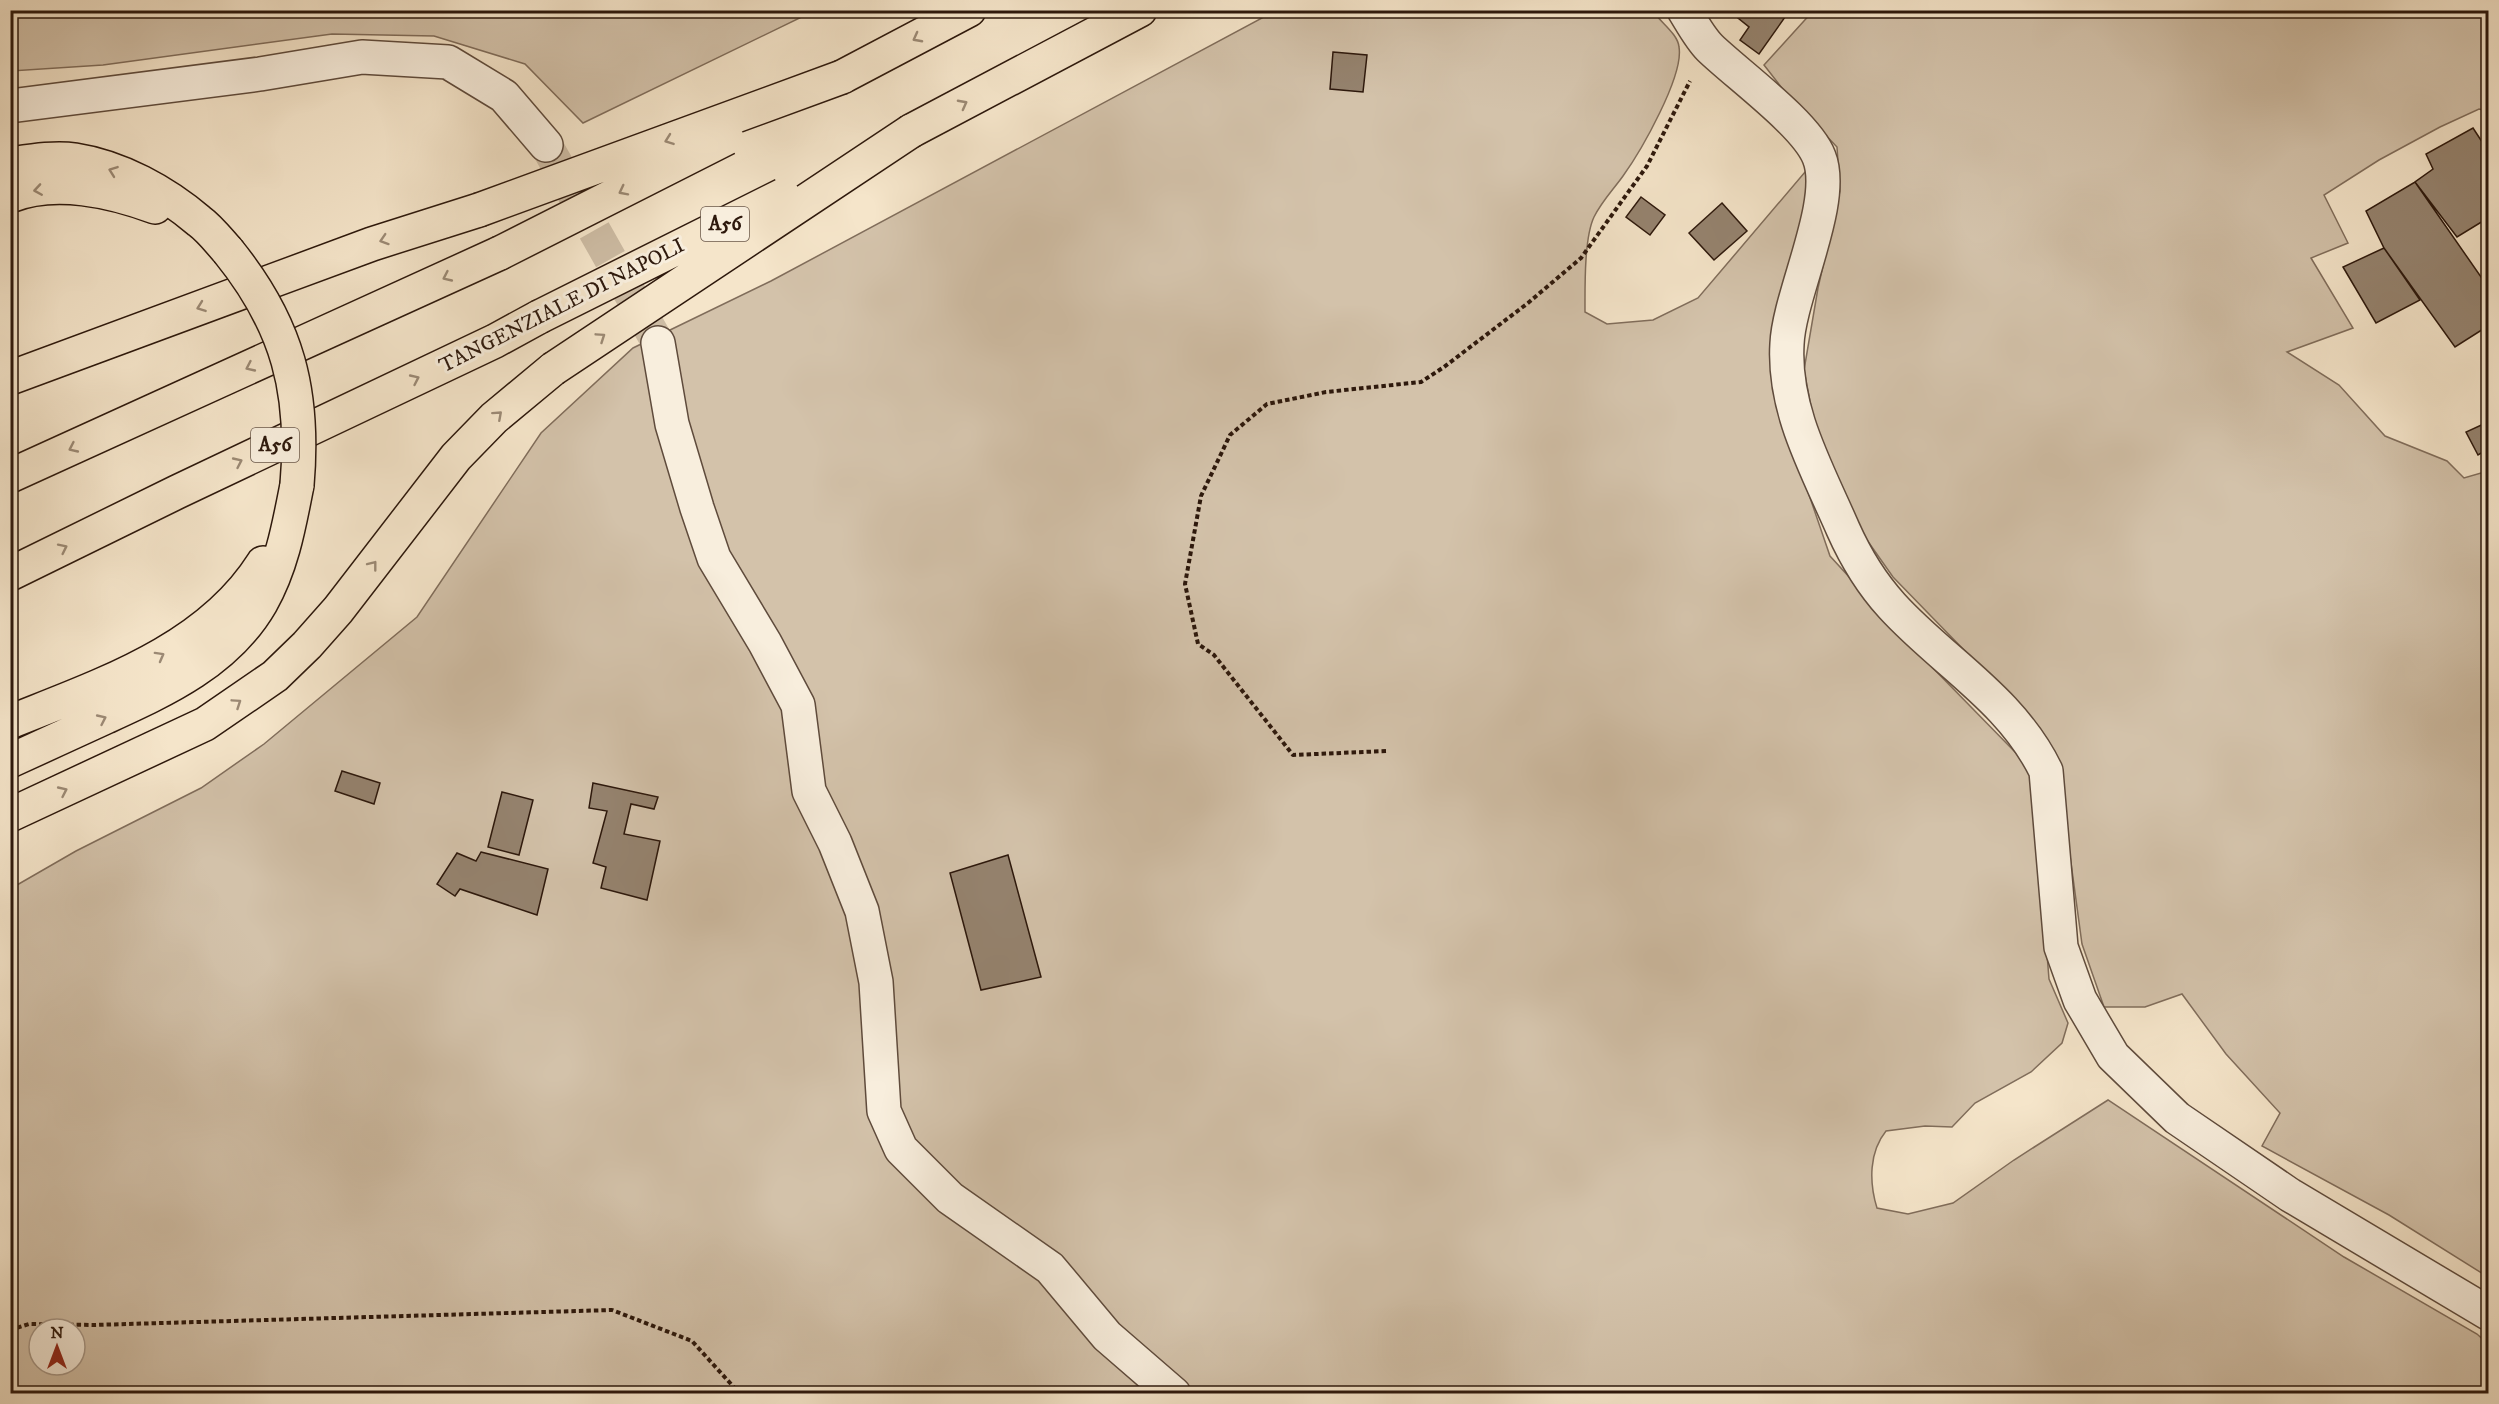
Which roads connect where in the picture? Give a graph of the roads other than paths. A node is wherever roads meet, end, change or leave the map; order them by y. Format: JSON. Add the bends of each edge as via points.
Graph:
{"nodes":[{"id":1,"x":969,"y":10,"type":"edge"},
{"id":2,"x":1140,"y":10,"type":"edge"},
{"id":3,"x":1684,"y":10,"type":"edge"},
{"id":4,"x":843,"y":77,"type":"junction"},
{"id":5,"x":10,"y":106,"type":"edge"},
{"id":6,"x":911,"y":131,"type":"junction"},
{"id":7,"x":546,"y":145,"type":"tunnel mouth"},
{"id":8,"x":10,"y":164,"type":"edge"},
{"id":9,"x":10,"y":196,"type":"edge"},
{"id":10,"x":228,"y":251,"type":"junction"},
{"id":11,"x":658,"y":343,"type":"tunnel mouth"},
{"id":12,"x":10,"y":378,"type":"edge"},
{"id":13,"x":10,"y":476,"type":"edge"},
{"id":14,"x":297,"y":485,"type":"junction"},
{"id":15,"x":10,"y":574,"type":"edge"},
{"id":16,"x":10,"y":722,"type":"edge"},
{"id":17,"x":10,"y":761,"type":"edge"},
{"id":18,"x":10,"y":815,"type":"edge"},
{"id":19,"x":2488,"y":1314,"type":"edge"},
{"id":20,"x":1174,"y":1394,"type":"edge"}],
"edges":[{"from":1,"to":4,"type":"highway","one_way":true},
{"from":6,"to":2,"type":"highway","name":"TANGENZIALE DI NAPOLI","number":"A56","one_way":true},
{"from":3,"to":19,"type":"street","via":[[1708,45],[1806,135],[1819,157],[1823,175],[1821,203],[1787,341],[1787,382],[1797,423],[1845,533],[1891,605],[2003,709],[2034,746],[2046,771],[2061,947],[2095,1029],[2113,1056],[2177,1118],[2290,1195]]},
{"from":4,"to":12,"type":"highway","one_way":true,"bridge":true,"via":[[479,210],[372,244]]},
{"from":4,"to":13,"type":"highway","one_way":true,"bridge":true,"via":[[500,253]]},
{"from":5,"to":7,"type":"street","via":[[228,79],[362,57],[448,62],[504,96]]},
{"from":15,"to":6,"type":"highway","name":"TANGENZIALE DI NAPOLI","number":"A56","one_way":true,"bridge":true,"via":[[485,346]]},
{"from":18,"to":6,"type":"highway","one_way":true,"bridge":true,"via":[[206,724],[275,676],[338,610],[456,457],[494,418],[553,369]]},
{"from":10,"to":8,"type":"highway","one_way":true,"via":[[176,202],[109,168],[74,160]]},
{"from":10,"to":9,"type":"highway","one_way":true,"via":[[189,224],[153,206],[117,196],[51,188]]},
{"from":10,"to":14,"type":"highway","bridge":true,"via":[[265,304],[293,376],[298,412]]},
{"from":11,"to":20,"type":"street","via":[[672,424],[711,548],[798,705],[808,791],[835,843],[862,911],[876,982],[884,1111],[901,1149],[950,1198],[1050,1268],[1107,1336]]},
{"from":16,"to":14,"type":"highway","one_way":true,"via":[[162,656],[221,614],[242,592],[280,534]]},
{"from":17,"to":14,"type":"highway","one_way":true,"via":[[172,686],[211,660],[241,631],[261,603],[286,542]]}]}
